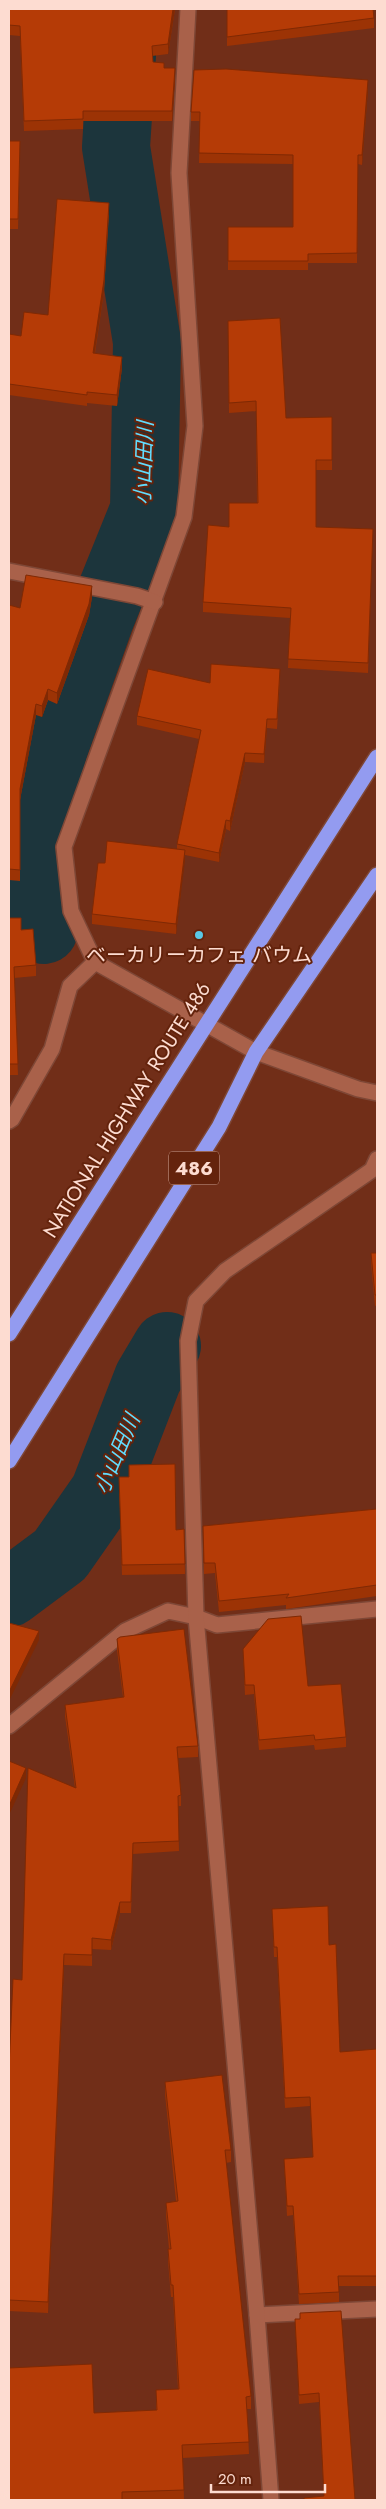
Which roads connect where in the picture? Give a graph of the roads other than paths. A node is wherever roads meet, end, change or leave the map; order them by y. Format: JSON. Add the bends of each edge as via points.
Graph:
{"nodes":[{"id":1,"x":188,"y":9,"type":"edge"},
{"id":2,"x":9,"y":571,"type":"edge"},
{"id":3,"x":155,"y":602,"type":"junction"},
{"id":4,"x":377,"y":757,"type":"edge"},
{"id":5,"x":377,"y":875,"type":"edge"},
{"id":6,"x":95,"y":962,"type":"junction"},
{"id":7,"x":205,"y":1024,"type":"junction"},
{"id":8,"x":256,"y":1052,"type":"junction"},
{"id":9,"x":377,"y":1093,"type":"edge"},
{"id":10,"x":9,"y":1121,"type":"edge"},
{"id":11,"x":377,"y":1159,"type":"edge"},
{"id":12,"x":9,"y":1334,"type":"edge"},
{"id":13,"x":9,"y":1461,"type":"edge"},
{"id":14,"x":377,"y":1609,"type":"edge"},
{"id":15,"x":196,"y":1617,"type":"junction"},
{"id":16,"x":9,"y":1726,"type":"edge"},
{"id":17,"x":377,"y":2309,"type":"edge"},
{"id":18,"x":257,"y":2315,"type":"junction"},
{"id":19,"x":271,"y":2500,"type":"edge"}],
"edges":[{"from":1,"to":3,"type":"street","via":[[179,173],[195,426],[184,516]]},
{"from":2,"to":3,"type":"street"},
{"from":3,"to":6,"type":"street","via":[[64,847],[71,911]]},
{"from":4,"to":7,"type":"highway","name":"NATIONAL HIGHWAY ROUTE 486"},
{"from":5,"to":8,"type":"highway","number":"486"},
{"from":6,"to":7,"type":"street"},
{"from":6,"to":10,"type":"street","via":[[70,986],[52,1050]]},
{"from":7,"to":8,"type":"street"},
{"from":7,"to":12,"type":"highway","name":"NATIONAL HIGHWAY ROUTE 486"},
{"from":8,"to":9,"type":"street"},
{"from":8,"to":13,"type":"highway","number":"486","via":[[220,1126]]},
{"from":11,"to":15,"type":"street","via":[[372,1170],[225,1271],[196,1302],[188,1341]]},
{"from":14,"to":15,"type":"street","via":[[217,1626]]},
{"from":15,"to":16,"type":"street","via":[[168,1611],[125,1631]]},
{"from":15,"to":18,"type":"street"},
{"from":17,"to":18,"type":"street"},
{"from":18,"to":19,"type":"street"}]}
